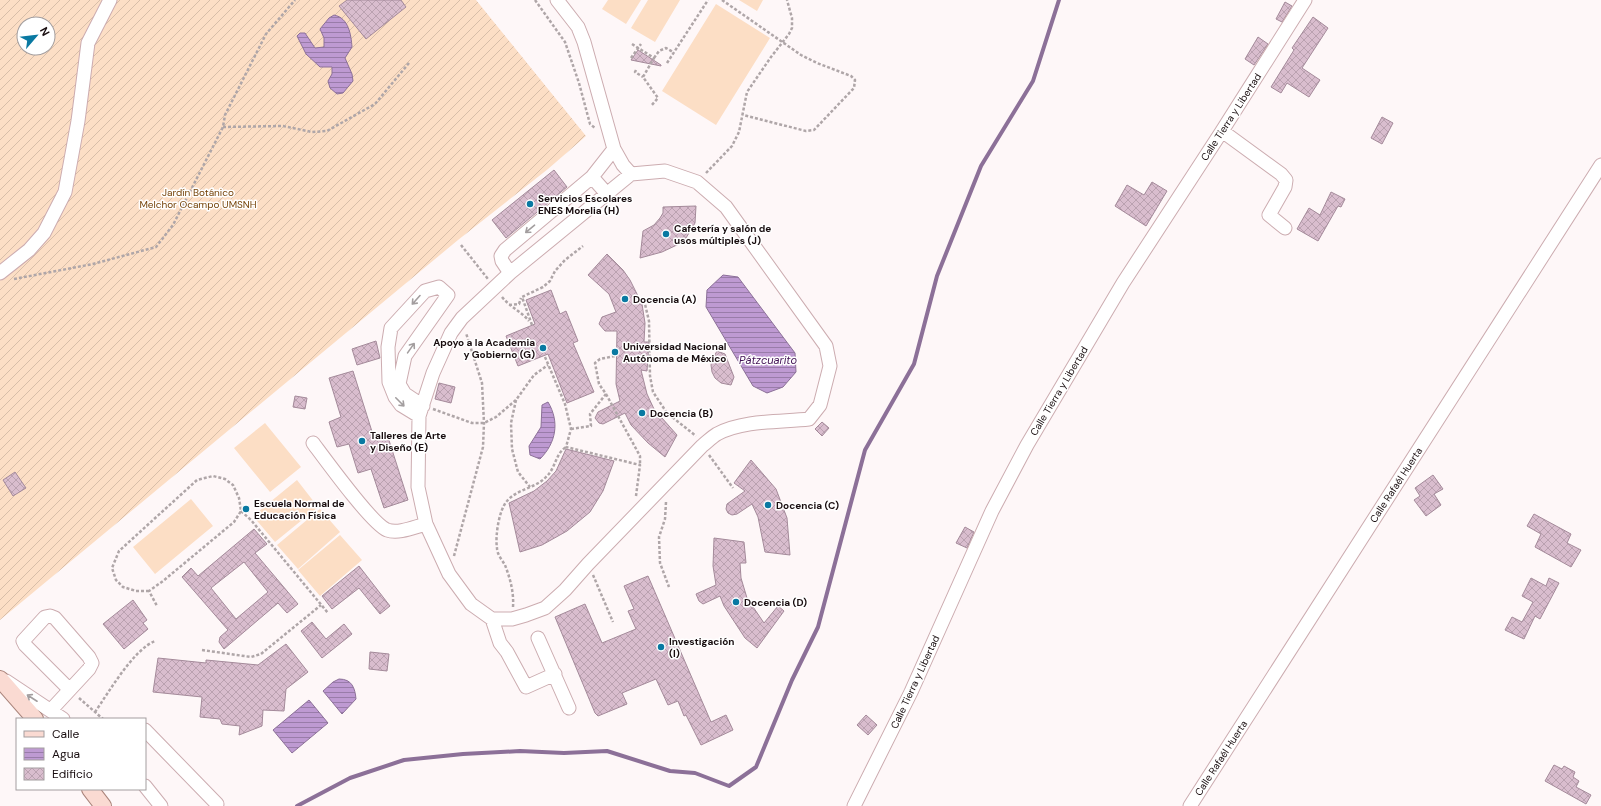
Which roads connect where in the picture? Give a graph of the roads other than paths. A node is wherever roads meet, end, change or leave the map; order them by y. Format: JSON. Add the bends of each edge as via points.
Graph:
{"nodes":[{"id":1,"x":110,"y":0,"type":"edge"},
{"id":2,"x":557,"y":0,"type":"edge"},
{"id":3,"x":1305,"y":0,"type":"edge"},
{"id":4,"x":1222,"y":131,"type":"junction"},
{"id":5,"x":613,"y":145,"type":"junction"},
{"id":6,"x":1601,"y":165,"type":"edge"},
{"id":7,"x":631,"y":174,"type":"junction"},
{"id":8,"x":592,"y":177,"type":"junction"},
{"id":9,"x":607,"y":194,"type":"junction"},
{"id":10,"x":1285,"y":228,"type":"dead end"},
{"id":11,"x":510,"y":273,"type":"junction"},
{"id":12,"x":3,"y":276,"type":"edge"},
{"id":13,"x":394,"y":383,"type":"junction"},
{"id":14,"x":421,"y":411,"type":"junction"},
{"id":15,"x":313,"y":443,"type":"dead end"},
{"id":16,"x":426,"y":524,"type":"junction"},
{"id":17,"x":502,"y":619,"type":"junction"},
{"id":18,"x":538,"y":638,"type":"dead end"},
{"id":19,"x":555,"y":674,"type":"junction"},
{"id":20,"x":0,"y":678,"type":"edge"},
{"id":21,"x":69,"y":689,"type":"junction"},
{"id":22,"x":0,"y":690,"type":"edge"},
{"id":23,"x":570,"y":708,"type":"dead end"},
{"id":24,"x":51,"y":710,"type":"junction"},
{"id":25,"x":23,"y":718,"type":"edge"},
{"id":26,"x":33,"y":718,"type":"edge"},
{"id":27,"x":62,"y":718,"type":"edge"},
{"id":28,"x":146,"y":731,"type":"edge"},
{"id":29,"x":146,"y":787,"type":"edge"},
{"id":30,"x":81,"y":790,"type":"edge"},
{"id":31,"x":91,"y":790,"type":"edge"},
{"id":32,"x":217,"y":804,"type":"dead end"},
{"id":33,"x":94,"y":806,"type":"edge"},
{"id":34,"x":103,"y":806,"type":"edge"},
{"id":35,"x":161,"y":806,"type":"edge"},
{"id":36,"x":854,"y":806,"type":"edge"},
{"id":37,"x":1190,"y":806,"type":"edge"}],
"edges":[{"from":1,"to":12,"type":"street","via":[[88,43],[78,121],[65,192],[44,233]]},
{"from":2,"to":5,"type":"street","via":[[581,34]]},
{"from":3,"to":4,"type":"street","name":"Calle Tierra y Libertad"},
{"from":4,"to":10,"type":"street","via":[[1286,180],[1285,187],[1269,215]]},
{"from":4,"to":36,"type":"street","name":"Calle Tierra y Libertad","via":[[1123,283],[1027,445],[992,512],[911,692]]},
{"from":5,"to":7,"type":"street","via":[[622,165]]},
{"from":5,"to":8,"type":"street"},
{"from":6,"to":37,"type":"street","name":"Calle Rafaél Huerta"},
{"from":7,"to":9,"type":"street"},
{"from":7,"to":17,"type":"street","via":[[665,171],[697,182],[726,207],[826,346],[830,366],[820,405],[809,419],[751,423],[718,434],[702,446],[545,608],[526,615]]},
{"from":8,"to":9,"type":"street"},
{"from":8,"to":11,"type":"street","one_way":true,"via":[[505,250],[501,256],[502,261]]},
{"from":9,"to":11,"type":"street"},
{"from":11,"to":14,"type":"street","via":[[462,318],[451,333],[436,366]]},
{"from":13,"to":13,"type":"street","one_way":true,"via":[[405,356],[448,294],[439,287],[425,291],[391,328],[388,347]]},
{"from":13,"to":14,"type":"street"},
{"from":14,"to":16,"type":"street","via":[[418,487]]},
{"from":15,"to":16,"type":"street","via":[[370,517],[385,529],[395,531]]},
{"from":16,"to":17,"type":"street","via":[[449,574],[471,604]]},
{"from":17,"to":19,"type":"street","via":[[500,643],[526,687]]},
{"from":18,"to":19,"type":"street"},
{"from":19,"to":23,"type":"street"},
{"from":24,"to":20,"type":"street","one_way":true},
{"from":20,"to":26,"type":"main road"},
{"from":21,"to":21,"type":"street","via":[[92,663],[55,618],[45,617],[23,641]]},
{"from":21,"to":24,"type":"street"},
{"from":22,"to":25,"type":"main road"},
{"from":24,"to":27,"type":"street"},
{"from":28,"to":32,"type":"street"},
{"from":29,"to":35,"type":"street"},
{"from":30,"to":33,"type":"main road"},
{"from":31,"to":34,"type":"main road"}]}
